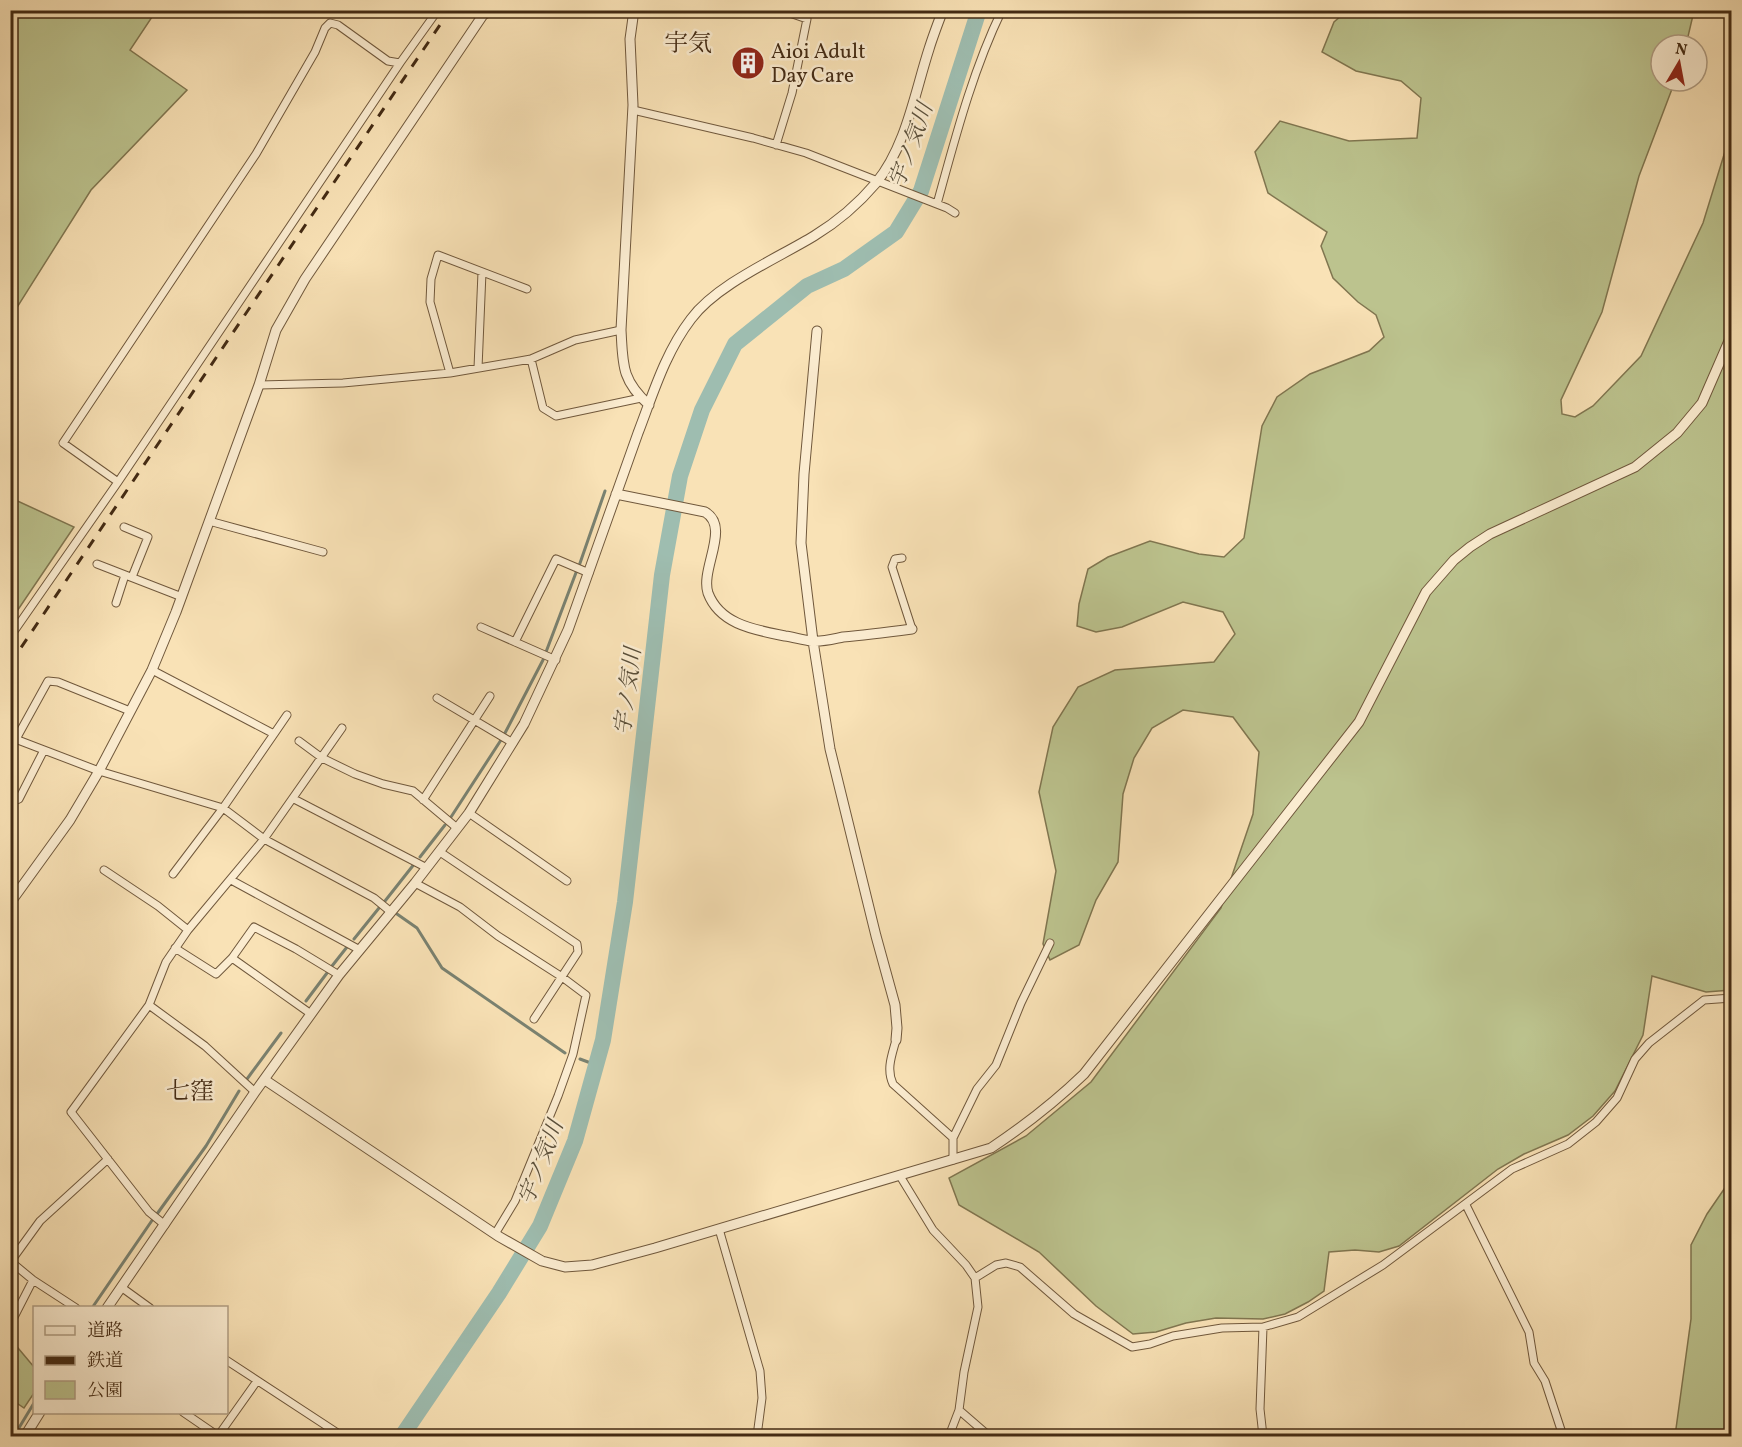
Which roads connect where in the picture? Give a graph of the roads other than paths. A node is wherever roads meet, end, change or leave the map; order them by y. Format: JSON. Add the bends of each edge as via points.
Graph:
{"nodes":[{"id":1,"x":438,"y":10,"type":"edge"},
{"id":2,"x":491,"y":10,"type":"edge"},
{"id":3,"x":634,"y":10,"type":"edge"},
{"id":4,"x":781,"y":10,"type":"edge"},
{"id":5,"x":943,"y":10,"type":"edge"},
{"id":6,"x":1002,"y":10,"type":"edge"},
{"id":7,"x":400,"y":63,"type":"junction"},
{"id":8,"x":633,"y":110,"type":"junction"},
{"id":9,"x":776,"y":145,"type":"junction"},
{"id":10,"x":877,"y":182,"type":"junction"},
{"id":11,"x":935,"y":204,"type":"junction"},
{"id":12,"x":955,"y":213,"type":"dead end"},
{"id":13,"x":482,"y":272,"type":"junction"},
{"id":14,"x":527,"y":289,"type":"dead end"},
{"id":15,"x":621,"y":330,"type":"junction"},
{"id":16,"x":817,"y":331,"type":"dead end"},
{"id":17,"x":1731,"y":334,"type":"edge"},
{"id":18,"x":531,"y":359,"type":"junction"},
{"id":19,"x":478,"y":368,"type":"junction"},
{"id":20,"x":450,"y":373,"type":"junction"},
{"id":21,"x":259,"y":385,"type":"junction"},
{"id":22,"x":645,"y":402,"type":"junction"},
{"id":23,"x":118,"y":482,"type":"junction"},
{"id":24,"x":616,"y":494,"type":"junction"},
{"id":25,"x":209,"y":522,"type":"junction"},
{"id":26,"x":124,"y":527,"type":"dead end"},
{"id":27,"x":323,"y":552,"type":"dead end"},
{"id":28,"x":902,"y":558,"type":"dead end"},
{"id":29,"x":97,"y":564,"type":"dead end"},
{"id":30,"x":589,"y":573,"type":"junction"},
{"id":31,"x":128,"y":576,"type":"junction"},
{"id":32,"x":182,"y":597,"type":"junction"},
{"id":33,"x":116,"y":603,"type":"dead end"},
{"id":34,"x":481,"y":627,"type":"dead end"},
{"id":35,"x":912,"y":629,"type":"joint"},
{"id":36,"x":10,"y":637,"type":"edge"},
{"id":37,"x":813,"y":641,"type":"junction"},
{"id":38,"x":515,"y":642,"type":"junction"},
{"id":39,"x":556,"y":660,"type":"junction"},
{"id":40,"x":152,"y":670,"type":"junction"},
{"id":41,"x":490,"y":696,"type":"dead end"},
{"id":42,"x":437,"y":698,"type":"dead end"},
{"id":43,"x":130,"y":711,"type":"junction"},
{"id":44,"x":287,"y":715,"type":"dead end"},
{"id":45,"x":474,"y":720,"type":"junction"},
{"id":46,"x":342,"y":728,"type":"dead end"},
{"id":47,"x":274,"y":734,"type":"junction"},
{"id":48,"x":13,"y":738,"type":"edge"},
{"id":49,"x":299,"y":741,"type":"dead end"},
{"id":50,"x":513,"y":743,"type":"junction"},
{"id":51,"x":44,"y":750,"type":"junction"},
{"id":52,"x":322,"y":758,"type":"junction"},
{"id":53,"x":99,"y":771,"type":"junction"},
{"id":54,"x":294,"y":799,"type":"junction"},
{"id":55,"x":423,"y":800,"type":"junction"},
{"id":56,"x":10,"y":803,"type":"edge"},
{"id":57,"x":223,"y":808,"type":"junction"},
{"id":58,"x":469,"y":813,"type":"junction"},
{"id":59,"x":457,"y":828,"type":"junction"},
{"id":60,"x":264,"y":839,"type":"junction"},
{"id":61,"x":440,"y":852,"type":"junction"},
{"id":62,"x":427,"y":868,"type":"junction"},
{"id":63,"x":104,"y":870,"type":"dead end"},
{"id":64,"x":173,"y":874,"type":"dead end"},
{"id":65,"x":231,"y":880,"type":"junction"},
{"id":66,"x":567,"y":880,"type":"dead end"},
{"id":67,"x":415,"y":883,"type":"junction"},
{"id":68,"x":10,"y":903,"type":"edge"},
{"id":69,"x":391,"y":912,"type":"junction"},
{"id":70,"x":188,"y":930,"type":"junction"},
{"id":71,"x":1050,"y":943,"type":"dead end"},
{"id":72,"x":175,"y":948,"type":"junction"},
{"id":73,"x":360,"y":950,"type":"junction"},
{"id":74,"x":232,"y":958,"type":"junction"},
{"id":75,"x":339,"y":975,"type":"junction"},
{"id":76,"x":562,"y":977,"type":"junction"},
{"id":77,"x":1731,"y":998,"type":"edge"},
{"id":78,"x":149,"y":1005,"type":"junction"},
{"id":79,"x":311,"y":1014,"type":"junction"},
{"id":80,"x":534,"y":1019,"type":"dead end"},
{"id":81,"x":896,"y":1040,"type":"joint"},
{"id":82,"x":265,"y":1080,"type":"junction"},
{"id":83,"x":255,"y":1092,"type":"junction"},
{"id":84,"x":953,"y":1138,"type":"junction"},
{"id":85,"x":108,"y":1159,"type":"junction"},
{"id":86,"x":953,"y":1160,"type":"junction"},
{"id":87,"x":900,"y":1176,"type":"junction"},
{"id":88,"x":1466,"y":1205,"type":"junction"},
{"id":89,"x":165,"y":1225,"type":"junction"},
{"id":90,"x":719,"y":1229,"type":"junction"},
{"id":91,"x":496,"y":1235,"type":"junction"},
{"id":92,"x":11,"y":1261,"type":"edge"},
{"id":93,"x":975,"y":1278,"type":"junction"},
{"id":94,"x":33,"y":1280,"type":"junction"},
{"id":95,"x":121,"y":1287,"type":"junction"},
{"id":96,"x":73,"y":1306,"type":"edge"},
{"id":97,"x":108,"y":1306,"type":"edge"},
{"id":98,"x":147,"y":1306,"type":"edge"},
{"id":99,"x":10,"y":1325,"type":"edge"},
{"id":100,"x":1263,"y":1327,"type":"junction"},
{"id":101,"x":228,"y":1361,"type":"edge"},
{"id":102,"x":256,"y":1381,"type":"junction"},
{"id":103,"x":959,"y":1410,"type":"junction"},
{"id":104,"x":39,"y":1414,"type":"edge"},
{"id":105,"x":185,"y":1414,"type":"edge"},
{"id":106,"x":25,"y":1437,"type":"edge"},
{"id":107,"x":342,"y":1437,"type":"edge"},
{"id":108,"x":757,"y":1437,"type":"edge"},
{"id":109,"x":949,"y":1437,"type":"edge"},
{"id":110,"x":989,"y":1437,"type":"edge"},
{"id":111,"x":1263,"y":1437,"type":"edge"},
{"id":112,"x":1563,"y":1437,"type":"edge"}],
"edges":[{"from":1,"to":7,"type":"street"},
{"from":2,"to":21,"type":"street","via":[[483,15],[305,279],[276,330]]},
{"from":3,"to":8,"type":"street","via":[[630,39]]},
{"from":4,"to":9,"type":"street","via":[[807,19],[792,93]]},
{"from":5,"to":10,"type":"street","via":[[904,130]]},
{"from":6,"to":11,"type":"street","via":[[961,118]]},
{"from":7,"to":23,"type":"street"},
{"from":7,"to":23,"type":"street","via":[[388,61],[338,25],[330,22],[325,28],[256,154],[63,443]]},
{"from":8,"to":9,"type":"street"},
{"from":8,"to":15,"type":"street"},
{"from":9,"to":10,"type":"street"},
{"from":10,"to":11,"type":"street"},
{"from":10,"to":22,"type":"street","via":[[846,213],[816,235],[745,275],[693,316],[677,338]]},
{"from":11,"to":12,"type":"street"},
{"from":13,"to":14,"type":"street"},
{"from":13,"to":19,"type":"street"},
{"from":13,"to":20,"type":"street","via":[[438,255],[430,302]]},
{"from":15,"to":18,"type":"street","via":[[575,340]]},
{"from":15,"to":22,"type":"street","via":[[626,377]]},
{"from":16,"to":37,"type":"street","via":[[801,543]]},
{"from":17,"to":86,"type":"street","via":[[1702,403],[1677,433],[1652,454],[1626,472],[1490,534],[1440,574],[1417,606],[1359,722],[1084,1074],[1027,1124],[991,1148]]},
{"from":18,"to":19,"type":"street"},
{"from":18,"to":22,"type":"street","via":[[543,408],[556,416]]},
{"from":19,"to":20,"type":"street"},
{"from":20,"to":21,"type":"street","via":[[343,383]]},
{"from":21,"to":25,"type":"street"},
{"from":22,"to":24,"type":"street"},
{"from":23,"to":36,"type":"street"},
{"from":24,"to":30,"type":"street"},
{"from":24,"to":37,"type":"street","via":[[710,516],[716,525],[706,583],[712,601],[744,627]]},
{"from":25,"to":27,"type":"street"},
{"from":25,"to":32,"type":"street"},
{"from":26,"to":31,"type":"street","via":[[148,537]]},
{"from":28,"to":35,"type":"street","via":[[895,559],[892,567]]},
{"from":29,"to":31,"type":"street"},
{"from":30,"to":38,"type":"street","via":[[556,559]]},
{"from":30,"to":39,"type":"street"},
{"from":31,"to":32,"type":"street"},
{"from":31,"to":33,"type":"street"},
{"from":32,"to":40,"type":"street"},
{"from":34,"to":38,"type":"street"},
{"from":35,"to":37,"type":"street"},
{"from":37,"to":81,"type":"street","via":[[830,749],[895,1005]]},
{"from":38,"to":39,"type":"street"},
{"from":39,"to":50,"type":"street"},
{"from":40,"to":43,"type":"street"},
{"from":40,"to":47,"type":"street"},
{"from":41,"to":45,"type":"street"},
{"from":42,"to":45,"type":"street"},
{"from":43,"to":48,"type":"street","via":[[48,681]]},
{"from":43,"to":53,"type":"street"},
{"from":44,"to":47,"type":"street"},
{"from":45,"to":50,"type":"street"},
{"from":45,"to":55,"type":"street"},
{"from":46,"to":52,"type":"street"},
{"from":47,"to":57,"type":"street"},
{"from":48,"to":51,"type":"street"},
{"from":49,"to":52,"type":"street"},
{"from":50,"to":58,"type":"street"},
{"from":51,"to":53,"type":"street"},
{"from":51,"to":56,"type":"street","via":[[19,799]]},
{"from":52,"to":54,"type":"street"},
{"from":52,"to":55,"type":"street","via":[[355,774],[413,790]]},
{"from":53,"to":57,"type":"street"},
{"from":53,"to":68,"type":"street","via":[[70,820]]},
{"from":54,"to":60,"type":"street"},
{"from":54,"to":62,"type":"street"},
{"from":55,"to":59,"type":"street"},
{"from":57,"to":60,"type":"street"},
{"from":57,"to":64,"type":"street"},
{"from":58,"to":59,"type":"street"},
{"from":58,"to":66,"type":"street"},
{"from":59,"to":61,"type":"street"},
{"from":60,"to":65,"type":"street"},
{"from":60,"to":69,"type":"street","via":[[374,898]]},
{"from":61,"to":62,"type":"street"},
{"from":61,"to":76,"type":"street","via":[[577,944],[578,952]]},
{"from":62,"to":67,"type":"street"},
{"from":63,"to":70,"type":"street"},
{"from":65,"to":70,"type":"street"},
{"from":65,"to":73,"type":"street"},
{"from":67,"to":69,"type":"street"},
{"from":67,"to":76,"type":"street","via":[[460,907]]},
{"from":69,"to":73,"type":"street"},
{"from":70,"to":72,"type":"street"},
{"from":71,"to":84,"type":"street","via":[[996,1065],[977,1089]]},
{"from":72,"to":74,"type":"street","via":[[216,974]]},
{"from":72,"to":78,"type":"street"},
{"from":73,"to":75,"type":"street"},
{"from":74,"to":75,"type":"street","via":[[254,927]]},
{"from":74,"to":79,"type":"street"},
{"from":75,"to":79,"type":"street"},
{"from":76,"to":80,"type":"street"},
{"from":76,"to":91,"type":"street","via":[[586,995],[573,1054],[531,1167]]},
{"from":77,"to":88,"type":"street","via":[[1704,1000],[1695,1005],[1648,1043],[1635,1059],[1617,1098],[1596,1122],[1568,1144],[1512,1169]]},
{"from":78,"to":83,"type":"street","via":[[205,1047]]},
{"from":78,"to":85,"type":"street","via":[[71,1112]]},
{"from":79,"to":82,"type":"street"},
{"from":81,"to":84,"type":"street","via":[[889,1067],[893,1084]]},
{"from":82,"to":83,"type":"street"},
{"from":82,"to":91,"type":"street"},
{"from":83,"to":89,"type":"street"},
{"from":84,"to":86,"type":"street"},
{"from":85,"to":89,"type":"street","via":[[149,1212]]},
{"from":85,"to":92,"type":"street","via":[[40,1221]]},
{"from":86,"to":87,"type":"street"},
{"from":87,"to":90,"type":"street"},
{"from":87,"to":93,"type":"street","via":[[933,1230]]},
{"from":88,"to":100,"type":"street","via":[[1383,1265],[1298,1317]]},
{"from":88,"to":112,"type":"street","via":[[1529,1332],[1534,1363],[1545,1382]]},
{"from":89,"to":95,"type":"street"},
{"from":90,"to":91,"type":"street","via":[[592,1265],[565,1267]]},
{"from":90,"to":108,"type":"street","via":[[760,1371],[762,1398]]},
{"from":92,"to":94,"type":"street"},
{"from":93,"to":100,"type":"street","via":[[996,1265],[1020,1267],[1074,1314],[1132,1347],[1222,1328]]},
{"from":93,"to":103,"type":"street","via":[[978,1308]]},
{"from":94,"to":96,"type":"street"},
{"from":94,"to":99,"type":"street"},
{"from":95,"to":97,"type":"street"},
{"from":95,"to":98,"type":"street"},
{"from":100,"to":111,"type":"street"},
{"from":101,"to":102,"type":"street"},
{"from":102,"to":105,"type":"street","via":[[218,1436]]},
{"from":102,"to":107,"type":"street"},
{"from":103,"to":109,"type":"street"},
{"from":103,"to":110,"type":"street"},
{"from":104,"to":106,"type":"street"}]}
